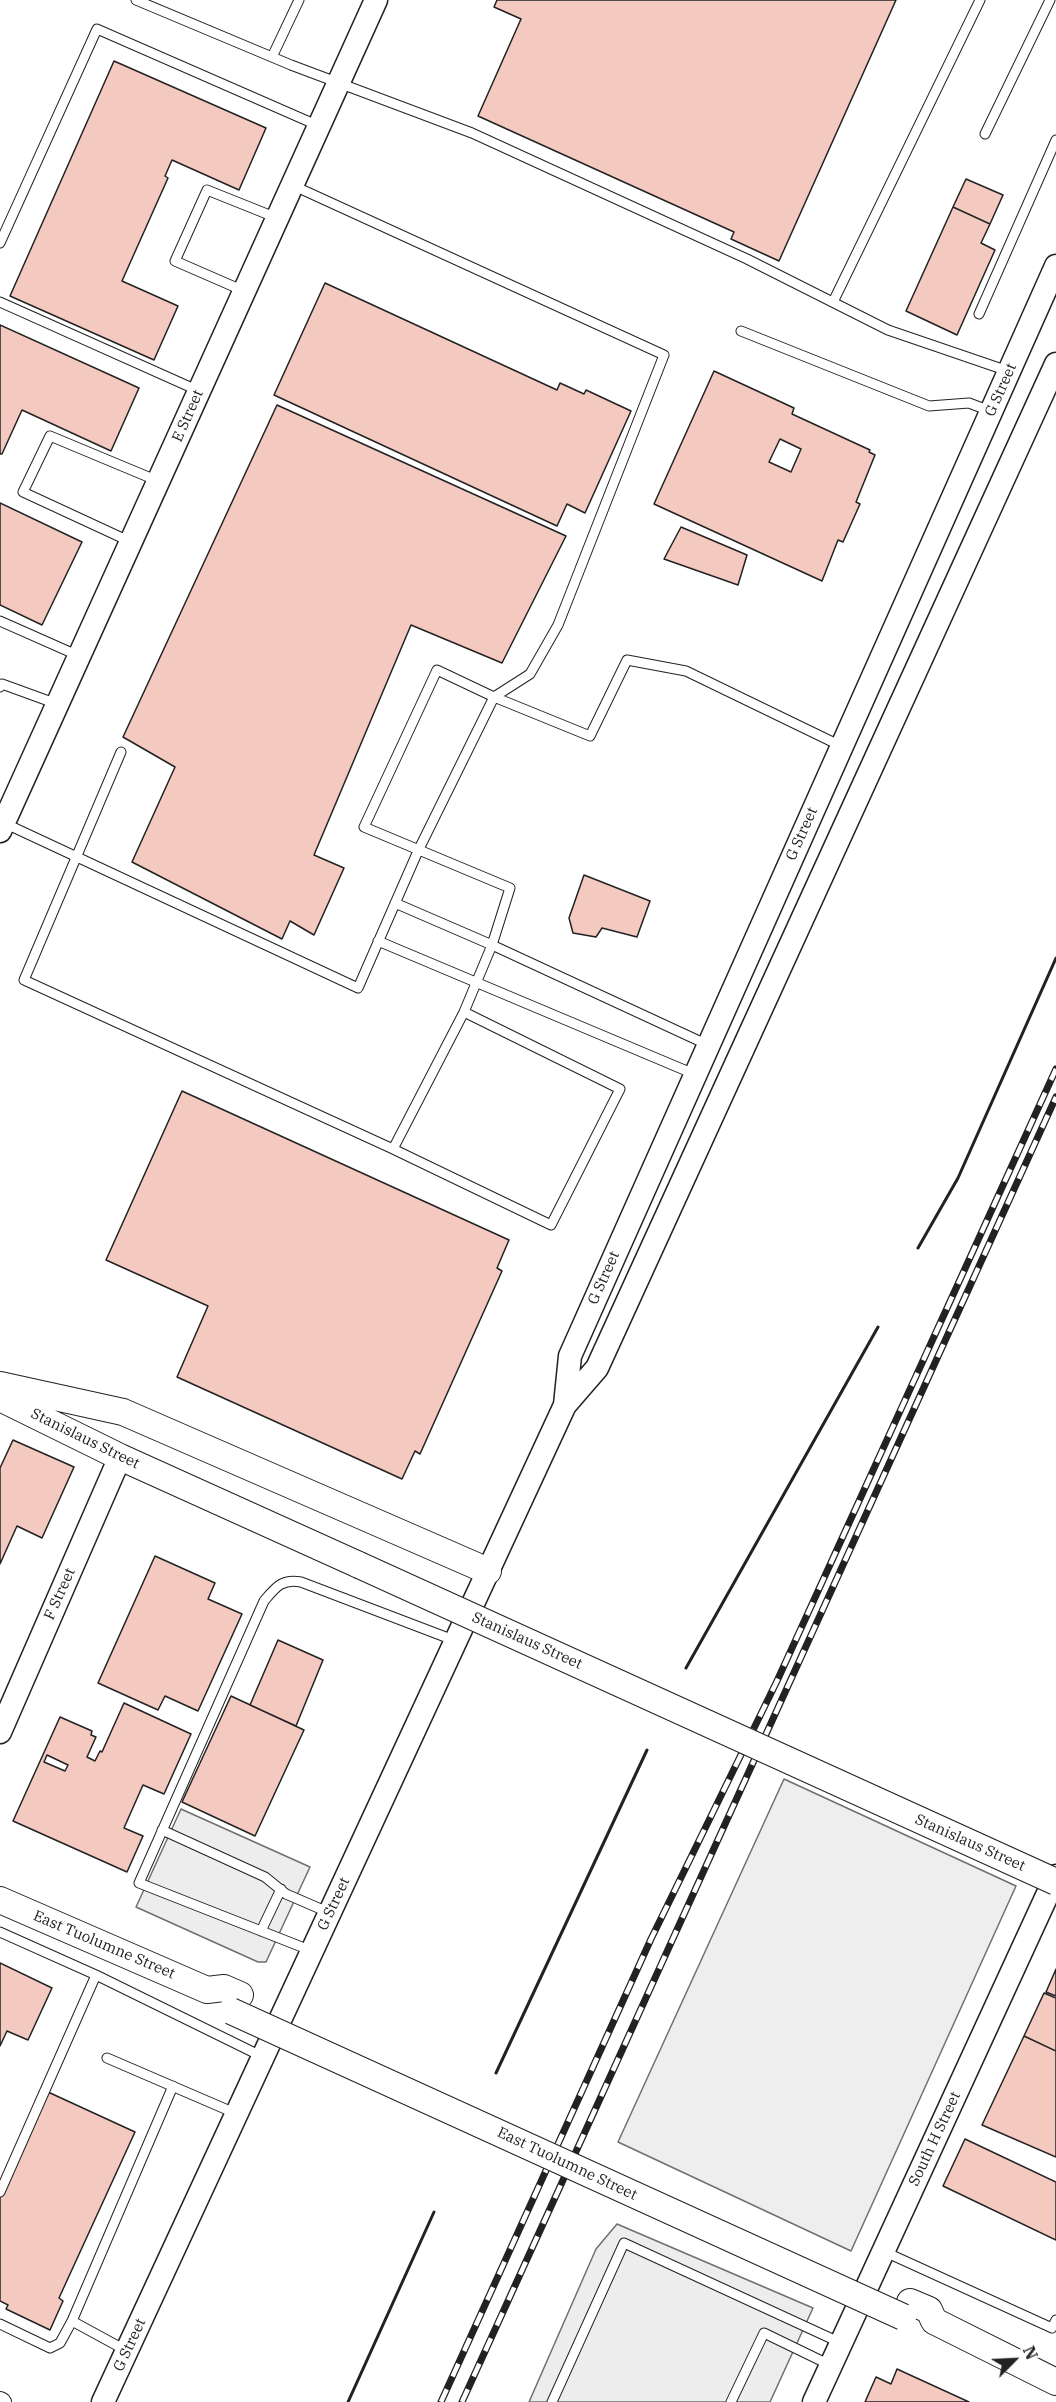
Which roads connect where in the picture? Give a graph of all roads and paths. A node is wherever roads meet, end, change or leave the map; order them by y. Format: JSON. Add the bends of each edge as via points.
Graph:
{"nodes":[{"id":1,"x":136,"y":0,"type":"edge"},
{"id":2,"x":299,"y":0,"type":"edge"},
{"id":3,"x":376,"y":0,"type":"edge"},
{"id":4,"x":981,"y":0,"type":"edge"},
{"id":5,"x":1050,"y":0,"type":"edge"},
{"id":6,"x":272,"y":57,"type":"junction"},
{"id":7,"x":338,"y":84,"type":"junction"},
{"id":8,"x":319,"y":126,"type":"junction"},
{"id":9,"x":985,"y":134,"type":"dead end"},
{"id":10,"x":1056,"y":140,"type":"edge"},
{"id":11,"x":292,"y":185,"type":"junction"},
{"id":12,"x":277,"y":218,"type":"junction"},
{"id":13,"x":0,"y":243,"type":"edge"},
{"id":14,"x":1056,"y":266,"type":"edge"},
{"id":15,"x":244,"y":291,"type":"junction"},
{"id":16,"x":0,"y":302,"type":"edge"},
{"id":17,"x":833,"y":302,"type":"junction"},
{"id":18,"x":979,"y":314,"type":"dead end"},
{"id":19,"x":741,"y":331,"type":"dead end"},
{"id":20,"x":1056,"y":364,"type":"edge"},
{"id":21,"x":1009,"y":372,"type":"junction"},
{"id":22,"x":199,"y":391,"type":"junction"},
{"id":23,"x":991,"y":412,"type":"junction"},
{"id":24,"x":158,"y":481,"type":"junction"},
{"id":25,"x":131,"y":542,"type":"junction"},
{"id":26,"x":0,"y":621,"type":"edge"},
{"id":27,"x":79,"y":656,"type":"junction"},
{"id":28,"x":0,"y":687,"type":"edge"},
{"id":29,"x":494,"y":697,"type":"junction"},
{"id":30,"x":57,"y":704,"type":"junction"},
{"id":31,"x":841,"y":746,"type":"junction"},
{"id":32,"x":121,"y":752,"type":"dead end"},
{"id":33,"x":2,"y":827,"type":"edge"},
{"id":34,"x":418,"y":851,"type":"junction"},
{"id":35,"x":78,"y":857,"type":"junction"},
{"id":36,"x":395,"y":903,"type":"junction"},
{"id":37,"x":378,"y":941,"type":"junction"},
{"id":38,"x":492,"y":945,"type":"junction"},
{"id":39,"x":475,"y":982,"type":"junction"},
{"id":40,"x":464,"y":1012,"type":"junction"},
{"id":41,"x":708,"y":1045,"type":"junction"},
{"id":42,"x":695,"y":1075,"type":"junction"},
{"id":43,"x":393,"y":1149,"type":"junction"},
{"id":44,"x":0,"y":1385,"type":"edge"},
{"id":45,"x":0,"y":1398,"type":"edge"},
{"id":46,"x":565,"y":1406,"type":"junction"},
{"id":47,"x":120,"y":1457,"type":"junction"},
{"id":48,"x":488,"y":1570,"type":"junction"},
{"id":49,"x":456,"y":1641,"type":"junction"},
{"id":50,"x":0,"y":1732,"type":"edge"},
{"id":51,"x":162,"y":1830,"type":"junction"},
{"id":52,"x":1056,"y":1876,"type":"edge"},
{"id":53,"x":281,"y":1889,"type":"junction"},
{"id":54,"x":1050,"y":1897,"type":"edge"},
{"id":55,"x":0,"y":1900,"type":"edge"},
{"id":56,"x":330,"y":1913,"type":"junction"},
{"id":57,"x":261,"y":1931,"type":"junction"},
{"id":58,"x":0,"y":1932,"type":"edge"},
{"id":59,"x":312,"y":1951,"type":"junction"},
{"id":60,"x":96,"y":1975,"type":"junction"},
{"id":61,"x":263,"y":2057,"type":"junction"},
{"id":62,"x":107,"y":2058,"type":"dead end"},
{"id":63,"x":172,"y":2086,"type":"junction"},
{"id":64,"x":237,"y":2114,"type":"junction"},
{"id":65,"x":0,"y":2192,"type":"edge"},
{"id":66,"x":883,"y":2251,"type":"junction"},
{"id":67,"x":1056,"y":2320,"type":"edge"},
{"id":68,"x":72,"y":2321,"type":"junction"},
{"id":69,"x":0,"y":2324,"type":"edge"},
{"id":70,"x":841,"y":2343,"type":"junction"},
{"id":71,"x":127,"y":2351,"type":"junction"},
{"id":72,"x":831,"y":2365,"type":"junction"},
{"id":73,"x":1056,"y":2382,"type":"edge"},
{"id":74,"x":104,"y":2402,"type":"edge"},
{"id":75,"x":552,"y":2402,"type":"edge"},
{"id":76,"x":731,"y":2402,"type":"edge"},
{"id":77,"x":814,"y":2402,"type":"edge"}],
"edges":[{"from":1,"to":6,"type":"lane"},
{"from":2,"to":6,"type":"lane"},
{"from":3,"to":7,"type":"street","name":"E Street"},
{"from":4,"to":17,"type":"lane"},
{"from":5,"to":9,"type":"lane"},
{"from":6,"to":7,"type":"lane"},
{"from":7,"to":8,"type":"street","name":"E Street"},
{"from":7,"to":17,"type":"lane","via":[[472,133],[740,255]]},
{"from":8,"to":11,"type":"street","name":"E Street"},
{"from":8,"to":13,"type":"lane","via":[[97,29]]},
{"from":10,"to":18,"type":"lane"},
{"from":11,"to":12,"type":"street","name":"E Street"},
{"from":11,"to":29,"type":"lane","via":[[664,355],[558,625],[530,674]]},
{"from":12,"to":15,"type":"street","name":"E Street"},
{"from":12,"to":15,"type":"lane","via":[[207,190],[176,261]]},
{"from":14,"to":21,"type":"street","name":"G Street"},
{"from":15,"to":22,"type":"street","name":"E Street"},
{"from":16,"to":22,"type":"lane"},
{"from":17,"to":21,"type":"lane","via":[[888,330]]},
{"from":19,"to":23,"type":"lane","via":[[929,406],[969,403]]},
{"from":20,"to":46,"type":"street","name":"G Street","via":[[597,1368]]},
{"from":21,"to":23,"type":"street","name":"G Street"},
{"from":22,"to":24,"type":"street","name":"E Street"},
{"from":23,"to":31,"type":"street","name":"G Street"},
{"from":24,"to":25,"type":"street","name":"E Street"},
{"from":24,"to":25,"type":"lane","via":[[50,436],[23,492]]},
{"from":25,"to":27,"type":"street","name":"E Street"},
{"from":26,"to":27,"type":"lane"},
{"from":27,"to":30,"type":"street","name":"E Street"},
{"from":28,"to":30,"type":"lane","via":[[2,684]]},
{"from":29,"to":31,"type":"lane","via":[[590,736],[627,660],[686,670]]},
{"from":29,"to":34,"type":"lane"},
{"from":29,"to":34,"type":"lane","via":[[437,670],[364,827]]},
{"from":30,"to":33,"type":"street","name":"E Street"},
{"from":31,"to":41,"type":"street","name":"G Street"},
{"from":32,"to":35,"type":"lane"},
{"from":33,"to":35,"type":"lane"},
{"from":34,"to":36,"type":"lane"},
{"from":34,"to":38,"type":"lane","via":[[510,888]]},
{"from":35,"to":37,"type":"lane","via":[[358,988]]},
{"from":35,"to":43,"type":"lane","via":[[24,980]]},
{"from":36,"to":37,"type":"lane"},
{"from":36,"to":38,"type":"lane"},
{"from":37,"to":39,"type":"lane"},
{"from":38,"to":39,"type":"lane"},
{"from":38,"to":41,"type":"lane"},
{"from":39,"to":40,"type":"lane"},
{"from":39,"to":42,"type":"lane"},
{"from":40,"to":43,"type":"lane"},
{"from":40,"to":43,"type":"lane","via":[[620,1089],[551,1225]]},
{"from":41,"to":42,"type":"street","name":"G Street"},
{"from":42,"to":46,"type":"street","name":"G Street","via":[[570,1356]]},
{"from":44,"to":48,"type":"main road","via":[[123,1412]]},
{"from":45,"to":47,"type":"main road","name":"Stanislaus Street"},
{"from":46,"to":48,"type":"street","name":"G Street"},
{"from":47,"to":50,"type":"street","name":"F Street"},
{"from":47,"to":54,"type":"main road","name":"Stanislaus Street","bridge":true,"via":[[359,1564]]},
{"from":48,"to":49,"type":"street","name":"G Street"},
{"from":49,"to":51,"type":"lane","via":[[301,1582],[289,1579],[277,1586],[264,1601]]},
{"from":49,"to":56,"type":"street","name":"G Street"},
{"from":51,"to":53,"type":"lane","via":[[265,1876]]},
{"from":51,"to":57,"type":"lane","via":[[139,1883]]},
{"from":52,"to":54,"type":"street","name":"South H Street"},
{"from":53,"to":56,"type":"lane"},
{"from":53,"to":57,"type":"lane"},
{"from":54,"to":66,"type":"street","name":"South H Street"},
{"from":55,"to":73,"type":"main road","name":"East Tuolumne Street","bridge":true,"via":[[207,1990],[214,2003],[235,2003],[907,2310],[923,2326],[934,2321]]},
{"from":56,"to":59,"type":"street","name":"G Street"},
{"from":57,"to":59,"type":"lane"},
{"from":58,"to":60,"type":"lane"},
{"from":59,"to":61,"type":"street","name":"G Street"},
{"from":60,"to":61,"type":"lane"},
{"from":60,"to":65,"type":"lane"},
{"from":61,"to":64,"type":"street","name":"G Street"},
{"from":62,"to":63,"type":"lane"},
{"from":63,"to":64,"type":"lane"},
{"from":63,"to":68,"type":"lane"},
{"from":64,"to":71,"type":"street","name":"G Street"},
{"from":66,"to":67,"type":"lane","via":[[1052,2328]]},
{"from":66,"to":70,"type":"street","name":"South H Street"},
{"from":68,"to":69,"type":"lane","via":[[60,2343],[50,2348]]},
{"from":68,"to":71,"type":"lane"},
{"from":70,"to":72,"type":"street","name":"South H Street"},
{"from":70,"to":75,"type":"lane","via":[[624,2243]]},
{"from":71,"to":74,"type":"street","name":"G Street"},
{"from":72,"to":76,"type":"lane","via":[[764,2333]]},
{"from":72,"to":77,"type":"street","name":"South H Street"}]}
